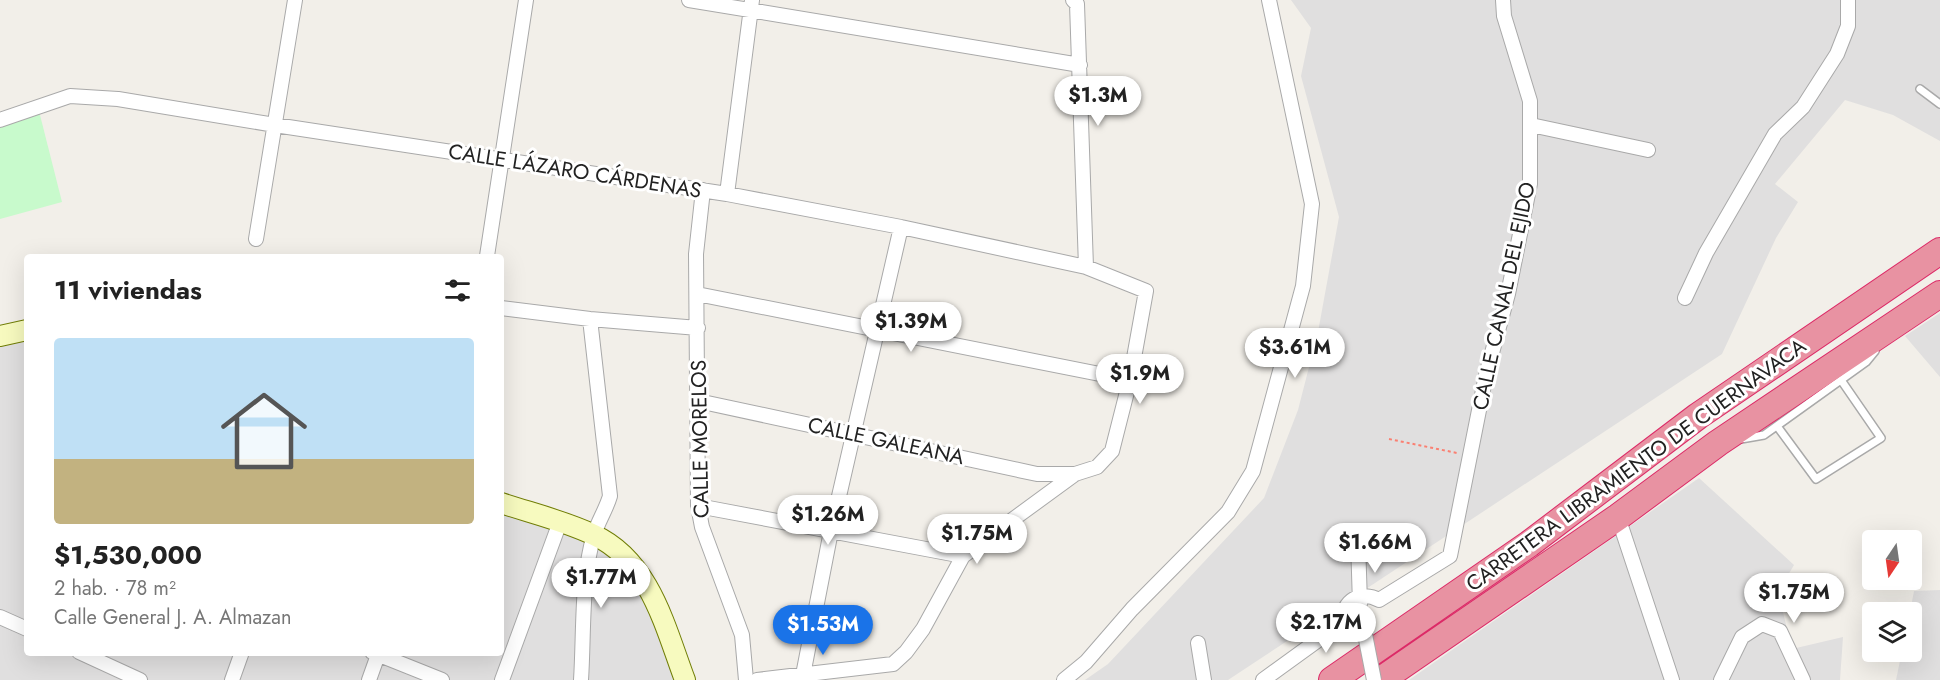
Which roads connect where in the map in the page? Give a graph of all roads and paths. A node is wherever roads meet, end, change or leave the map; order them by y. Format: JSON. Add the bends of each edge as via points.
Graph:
{"nodes":[{"id":1,"x":295,"y":0,"type":"edge"},
{"id":2,"x":526,"y":0,"type":"edge"},
{"id":3,"x":689,"y":0,"type":"edge"},
{"id":4,"x":1073,"y":0,"type":"edge"},
{"id":5,"x":1269,"y":0,"type":"edge"},
{"id":6,"x":1503,"y":0,"type":"edge"},
{"id":7,"x":1848,"y":0,"type":"edge"},
{"id":8,"x":751,"y":5,"type":"edge"},
{"id":9,"x":1080,"y":65,"type":"junction"},
{"id":10,"x":1920,"y":89,"type":"dead end"},
{"id":11,"x":1940,"y":104,"type":"edge"},
{"id":12,"x":0,"y":120,"type":"edge"},
{"id":13,"x":1531,"y":124,"type":"junction"},
{"id":14,"x":275,"y":126,"type":"junction"},
{"id":15,"x":1648,"y":150,"type":"dead end"},
{"id":16,"x":501,"y":159,"type":"junction"},
{"id":17,"x":703,"y":190,"type":"junction"},
{"id":18,"x":726,"y":194,"type":"junction"},
{"id":19,"x":901,"y":226,"type":"junction"},
{"id":20,"x":256,"y":240,"type":"dead end"},
{"id":21,"x":1940,"y":250,"type":"edge"},
{"id":22,"x":487,"y":254,"type":"edge"},
{"id":23,"x":1086,"y":267,"type":"junction"},
{"id":24,"x":698,"y":294,"type":"junction"},
{"id":25,"x":1940,"y":294,"type":"edge"},
{"id":26,"x":1685,"y":298,"type":"dead end"},
{"id":27,"x":504,"y":308,"type":"edge"},
{"id":28,"x":590,"y":319,"type":"junction"},
{"id":29,"x":1894,"y":326,"type":"junction"},
{"id":30,"x":698,"y":328,"type":"junction"},
{"id":31,"x":877,"y":330,"type":"junction"},
{"id":32,"x":24,"y":331,"type":"edge"},
{"id":33,"x":0,"y":336,"type":"edge"},
{"id":34,"x":1130,"y":380,"type":"junction"},
{"id":35,"x":1840,"y":380,"type":"junction"},
{"id":36,"x":698,"y":401,"type":"junction"},
{"id":37,"x":1777,"y":426,"type":"junction"},
{"id":38,"x":853,"y":434,"type":"junction"},
{"id":39,"x":1389,"y":439,"type":"dead end"},
{"id":40,"x":1718,"y":443,"type":"junction"},
{"id":41,"x":1471,"y":456,"type":"junction"},
{"id":42,"x":1075,"y":474,"type":"junction"},
{"id":43,"x":504,"y":504,"type":"edge"},
{"id":44,"x":698,"y":506,"type":"junction"},
{"id":45,"x":1618,"y":517,"type":"junction"},
{"id":46,"x":560,"y":522,"type":"junction"},
{"id":47,"x":831,"y":531,"type":"junction"},
{"id":48,"x":594,"y":535,"type":"junction"},
{"id":49,"x":1358,"y":541,"type":"dead end"},
{"id":50,"x":963,"y":556,"type":"junction"},
{"id":51,"x":1360,"y":602,"type":"junction"},
{"id":52,"x":0,"y":617,"type":"edge"},
{"id":53,"x":24,"y":628,"type":"edge"},
{"id":54,"x":1198,"y":643,"type":"dead end"},
{"id":55,"x":88,"y":656,"type":"edge"},
{"id":56,"x":241,"y":656,"type":"edge"},
{"id":57,"x":375,"y":656,"type":"edge"},
{"id":58,"x":383,"y":656,"type":"edge"},
{"id":59,"x":1086,"y":662,"type":"junction"},
{"id":60,"x":803,"y":675,"type":"junction"},
{"id":61,"x":140,"y":680,"type":"edge"},
{"id":62,"x":232,"y":680,"type":"edge"},
{"id":63,"x":369,"y":680,"type":"edge"},
{"id":64,"x":442,"y":680,"type":"edge"},
{"id":65,"x":502,"y":680,"type":"edge"},
{"id":66,"x":581,"y":680,"type":"edge"},
{"id":67,"x":685,"y":680,"type":"edge"},
{"id":68,"x":746,"y":680,"type":"edge"},
{"id":69,"x":757,"y":680,"type":"edge"},
{"id":70,"x":1064,"y":680,"type":"edge"},
{"id":71,"x":1082,"y":680,"type":"edge"},
{"id":72,"x":1204,"y":680,"type":"edge"},
{"id":73,"x":1263,"y":680,"type":"edge"},
{"id":74,"x":1332,"y":680,"type":"edge"},
{"id":75,"x":1374,"y":680,"type":"edge"},
{"id":76,"x":1381,"y":680,"type":"edge"},
{"id":77,"x":1672,"y":680,"type":"edge"},
{"id":78,"x":1721,"y":680,"type":"edge"},
{"id":79,"x":1803,"y":680,"type":"edge"}],
"edges":[{"from":1,"to":14,"type":"street"},
{"from":2,"to":16,"type":"street"},
{"from":3,"to":8,"type":"street"},
{"from":4,"to":9,"type":"street","via":[[1077,4]]},
{"from":5,"to":59,"type":"street","via":[[1312,204],[1303,286],[1269,414],[1252,471],[1228,512],[1132,609]]},
{"from":6,"to":13,"type":"street","name":"CALLE CANAL DEL EJIDO","via":[[1530,101]]},
{"from":7,"to":26,"type":"street","via":[[1848,26],[1837,54],[1803,107],[1775,134]]},
{"from":8,"to":9,"type":"street"},
{"from":8,"to":18,"type":"street"},
{"from":9,"to":23,"type":"street"},
{"from":10,"to":11,"type":"lane"},
{"from":12,"to":14,"type":"street","name":"CALLE LÁZARO CÁRDENAS","via":[[70,96],[118,99]]},
{"from":13,"to":15,"type":"street"},
{"from":13,"to":41,"type":"street","name":"CALLE CANAL DEL EJIDO","via":[[1530,184]]},
{"from":14,"to":16,"type":"street","name":"CALLE LÁZARO CÁRDENAS"},
{"from":14,"to":20,"type":"street"},
{"from":16,"to":17,"type":"street","name":"CALLE LÁZARO CÁRDENAS"},
{"from":16,"to":22,"type":"street"},
{"from":17,"to":18,"type":"street","name":"CALLE LÁZARO CÁRDENAS"},
{"from":17,"to":24,"type":"street","name":"CALLE MORELOS","via":[[696,254]]},
{"from":18,"to":19,"type":"street","name":"CALLE LÁZARO CÁRDENAS"},
{"from":19,"to":23,"type":"street","name":"CALLE LÁZARO CÁRDENAS"},
{"from":19,"to":31,"type":"street"},
{"from":21,"to":74,"type":"highway","name":"CARRETERA LIBRAMIENTO DE CUERNAVACA","via":[[1698,416],[1529,544]]},
{"from":23,"to":34,"type":"street","name":"CALLE LÁZARO CÁRDENAS","via":[[1146,291]]},
{"from":24,"to":30,"type":"street","name":"CALLE MORELOS"},
{"from":24,"to":31,"type":"street"},
{"from":25,"to":29,"type":"highway","name":"CARRETERA LIBRAMIENTO DE CUERNAVACA"},
{"from":27,"to":28,"type":"street"},
{"from":28,"to":30,"type":"street"},
{"from":28,"to":48,"type":"street","via":[[610,496]]},
{"from":29,"to":35,"type":"lane","via":[[1866,362]]},
{"from":29,"to":40,"type":"highway","name":"CARRETERA LIBRAMIENTO DE CUERNAVACA"},
{"from":30,"to":36,"type":"street","name":"CALLE MORELOS"},
{"from":31,"to":34,"type":"street"},
{"from":31,"to":38,"type":"street"},
{"from":32,"to":33,"type":"main road"},
{"from":34,"to":42,"type":"street","via":[[1112,451],[1097,467]]},
{"from":35,"to":37,"type":"lane"},
{"from":35,"to":37,"type":"lane","via":[[1881,438],[1816,478]]},
{"from":36,"to":38,"type":"street","name":"CALLE GALEANA"},
{"from":36,"to":44,"type":"street","name":"CALLE MORELOS"},
{"from":37,"to":40,"type":"lane","via":[[1764,435]]},
{"from":38,"to":42,"type":"street","name":"CALLE GALEANA","via":[[1037,474]]},
{"from":38,"to":47,"type":"street"},
{"from":39,"to":41,"type":"path"},
{"from":40,"to":45,"type":"highway","name":"CARRETERA LIBRAMIENTO DE CUERNAVACA"},
{"from":41,"to":51,"type":"street","name":"CALLE CANAL DEL EJIDO","via":[[1450,556],[1379,600],[1369,594]]},
{"from":42,"to":50,"type":"street"},
{"from":43,"to":46,"type":"main road"},
{"from":44,"to":47,"type":"street"},
{"from":44,"to":68,"type":"street","name":"CALLE MORELOS","via":[[742,635]]},
{"from":45,"to":76,"type":"highway","name":"CARRETERA LIBRAMIENTO DE CUERNAVACA"},
{"from":45,"to":77,"type":"street"},
{"from":46,"to":48,"type":"main road"},
{"from":46,"to":65,"type":"street"},
{"from":47,"to":50,"type":"street"},
{"from":47,"to":60,"type":"street"},
{"from":48,"to":66,"type":"street"},
{"from":48,"to":67,"type":"main road","via":[[638,571],[656,601]]},
{"from":49,"to":51,"type":"street"},
{"from":50,"to":60,"type":"street","via":[[923,629],[893,664]]},
{"from":51,"to":73,"type":"street","via":[[1347,604],[1343,622]]},
{"from":51,"to":75,"type":"street","bridge":true},
{"from":52,"to":53,"type":"street"},
{"from":54,"to":72,"type":"street"},
{"from":55,"to":61,"type":"street"},
{"from":56,"to":62,"type":"street"},
{"from":57,"to":63,"type":"street"},
{"from":58,"to":64,"type":"street"},
{"from":59,"to":70,"type":"street"},
{"from":59,"to":71,"type":"street"},
{"from":60,"to":69,"type":"street"},
{"from":78,"to":79,"type":"street","via":[[1742,637],[1762,624],[1780,631]]}]}
